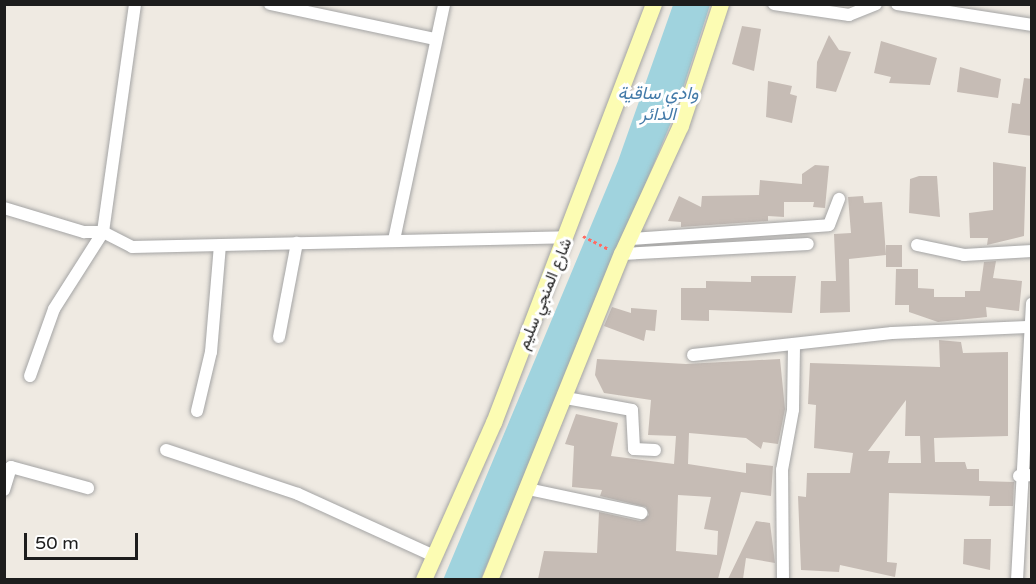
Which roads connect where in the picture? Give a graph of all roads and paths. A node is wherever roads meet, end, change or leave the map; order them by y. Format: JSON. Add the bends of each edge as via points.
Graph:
{"nodes":[{"id":1,"x":135,"y":4,"type":"edge"},
{"id":2,"x":270,"y":4,"type":"edge"},
{"id":3,"x":444,"y":4,"type":"edge"},
{"id":4,"x":654,"y":4,"type":"edge"},
{"id":5,"x":721,"y":4,"type":"edge"},
{"id":6,"x":774,"y":4,"type":"edge"},
{"id":7,"x":876,"y":4,"type":"edge"},
{"id":8,"x":897,"y":4,"type":"edge"},
{"id":9,"x":1032,"y":25,"type":"edge"},
{"id":10,"x":435,"y":39,"type":"junction"},
{"id":11,"x":839,"y":199,"type":"dead end"},
{"id":12,"x":4,"y":208,"type":"edge"},
{"id":13,"x":103,"y":232,"type":"junction"},
{"id":14,"x":567,"y":237,"type":"junction"},
{"id":15,"x":585,"y":237,"type":"dead end"},
{"id":16,"x":631,"y":239,"type":"junction"},
{"id":17,"x":394,"y":240,"type":"junction"},
{"id":18,"x":297,"y":243,"type":"junction"},
{"id":19,"x":808,"y":244,"type":"dead end"},
{"id":20,"x":220,"y":245,"type":"junction"},
{"id":21,"x":917,"y":245,"type":"dead end"},
{"id":22,"x":1032,"y":251,"type":"edge"},
{"id":23,"x":619,"y":253,"type":"junction"},
{"id":24,"x":1032,"y":303,"type":"edge"},
{"id":25,"x":1028,"y":327,"type":"junction"},
{"id":26,"x":279,"y":337,"type":"dead end"},
{"id":27,"x":794,"y":344,"type":"junction"},
{"id":28,"x":693,"y":355,"type":"dead end"},
{"id":29,"x":30,"y":376,"type":"dead end"},
{"id":30,"x":566,"y":398,"type":"junction"},
{"id":31,"x":197,"y":411,"type":"dead end"},
{"id":32,"x":166,"y":450,"type":"dead end"},
{"id":33,"x":655,"y":450,"type":"dead end"},
{"id":34,"x":1025,"y":475,"type":"edge"},
{"id":35,"x":88,"y":488,"type":"dead end"},
{"id":36,"x":528,"y":489,"type":"junction"},
{"id":37,"x":4,"y":490,"type":"edge"},
{"id":38,"x":641,"y":513,"type":"dead end"},
{"id":39,"x":434,"y":556,"type":"junction"},
{"id":40,"x":424,"y":579,"type":"edge"},
{"id":41,"x":490,"y":579,"type":"edge"},
{"id":42,"x":783,"y":579,"type":"edge"},
{"id":43,"x":1017,"y":579,"type":"edge"}],
"edges":[{"from":1,"to":13,"type":"street"},
{"from":2,"to":10,"type":"street"},
{"from":3,"to":10,"type":"street"},
{"from":4,"to":14,"type":"main road","name":"شارع المنجي سليم"},
{"from":5,"to":16,"type":"main road","via":[[681,126]]},
{"from":6,"to":7,"type":"street","via":[[849,15]]},
{"from":8,"to":9,"type":"street"},
{"from":10,"to":17,"type":"street"},
{"from":11,"to":16,"type":"street","via":[[829,225]]},
{"from":12,"to":13,"type":"street","via":[[84,232]]},
{"from":13,"to":20,"type":"street","via":[[132,247]]},
{"from":13,"to":29,"type":"street","via":[[54,309]]},
{"from":14,"to":17,"type":"street"},
{"from":14,"to":39,"type":"main road","name":"شارع المنجي سليم"},
{"from":15,"to":23,"type":"path"},
{"from":16,"to":23,"type":"main road"},
{"from":17,"to":18,"type":"street"},
{"from":18,"to":20,"type":"street"},
{"from":18,"to":26,"type":"street"},
{"from":19,"to":23,"type":"street"},
{"from":20,"to":31,"type":"street","via":[[211,352]]},
{"from":21,"to":22,"type":"street","via":[[964,255]]},
{"from":23,"to":30,"type":"main road"},
{"from":24,"to":25,"type":"street"},
{"from":25,"to":27,"type":"street"},
{"from":25,"to":34,"type":"street"},
{"from":27,"to":28,"type":"street"},
{"from":27,"to":42,"type":"street","via":[[793,410],[782,470]]},
{"from":30,"to":33,"type":"street","via":[[632,410],[634,449]]},
{"from":30,"to":36,"type":"main road"},
{"from":32,"to":39,"type":"street","via":[[298,494]]},
{"from":34,"to":43,"type":"street"},
{"from":35,"to":37,"type":"street","via":[[11,467]]},
{"from":36,"to":38,"type":"street"},
{"from":36,"to":41,"type":"main road"},
{"from":39,"to":40,"type":"main road","name":"شارع المنجي سليم"}]}
